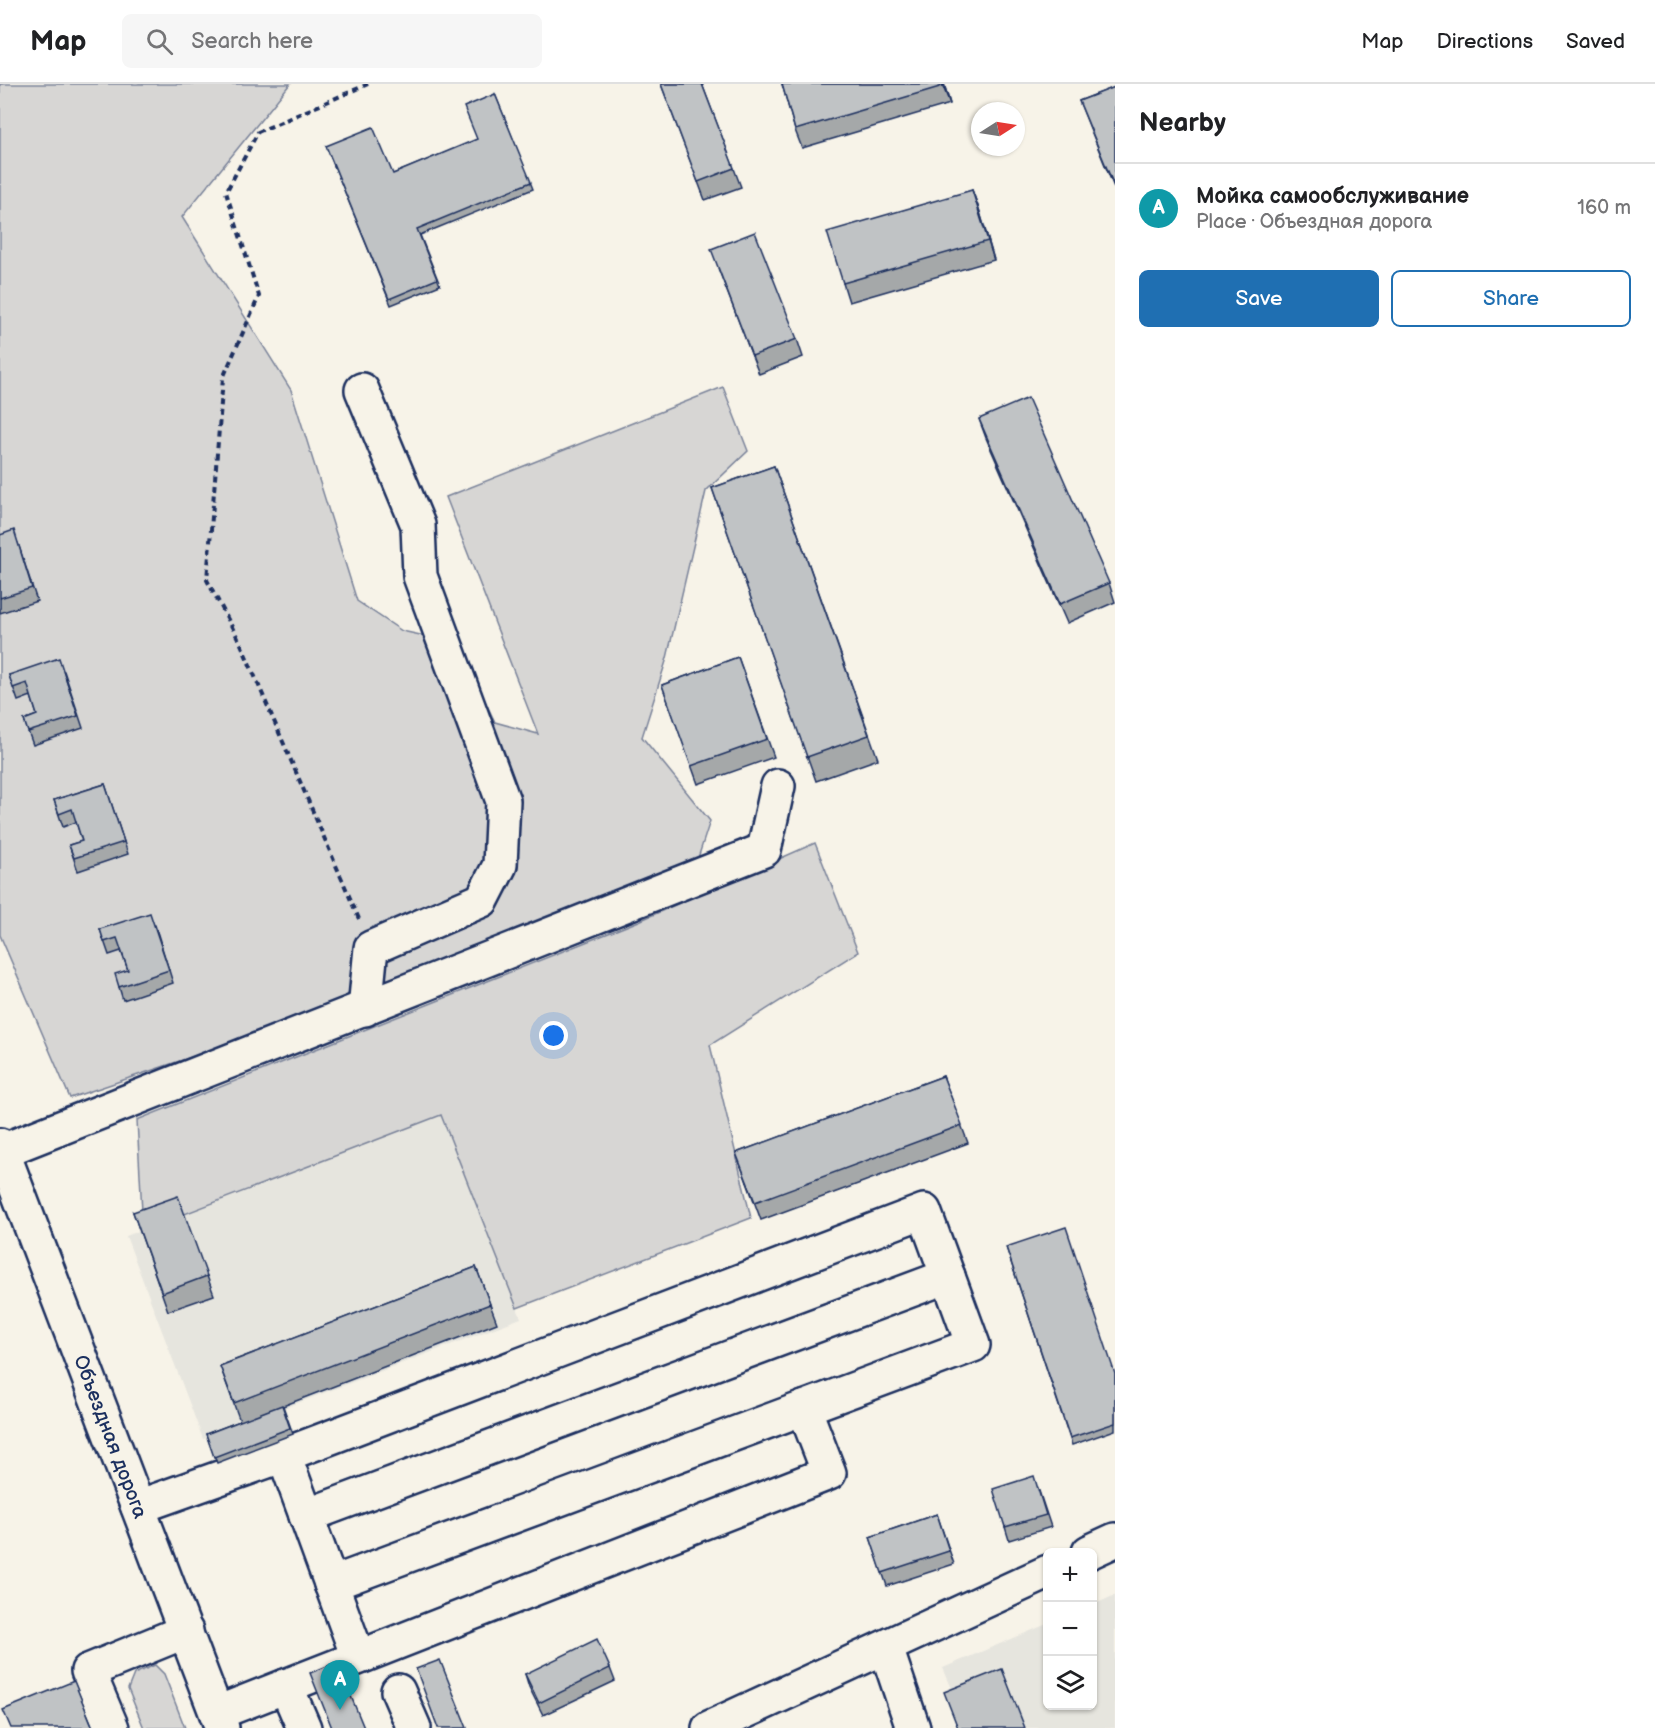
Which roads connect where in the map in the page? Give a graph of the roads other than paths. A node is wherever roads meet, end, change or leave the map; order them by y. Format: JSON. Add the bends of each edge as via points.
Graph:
{"nodes":[{"id":1,"x":362,"y":390,"type":"dead end"},
{"id":2,"x":778,"y":786,"type":"dead end"},
{"id":3,"x":365,"y":1009,"type":"junction"},
{"id":4,"x":1,"y":1148,"type":"edge"},
{"id":5,"x":948,"y":1276,"type":"junction"},
{"id":6,"x":804,"y":1408,"type":"junction"},
{"id":7,"x":284,"y":1455,"type":"junction"},
{"id":8,"x":138,"y":1507,"type":"junction"},
{"id":9,"x":306,"y":1516,"type":"junction"},
{"id":10,"x":1115,"y":1540,"type":"edge"},
{"id":11,"x":1097,"y":1548,"type":"edge"},
{"id":12,"x":1043,"y":1574,"type":"edge"},
{"id":13,"x":331,"y":1584,"type":"junction"},
{"id":14,"x":186,"y":1631,"type":"junction"},
{"id":15,"x":886,"y":1648,"type":"junction"},
{"id":16,"x":358,"y":1657,"type":"junction"},
{"id":17,"x":286,"y":1686,"type":"junction"},
{"id":18,"x":398,"y":1691,"type":"dead end"},
{"id":19,"x":219,"y":1720,"type":"edge"},
{"id":20,"x":112,"y":1728,"type":"edge"},
{"id":21,"x":304,"y":1728,"type":"edge"},
{"id":22,"x":414,"y":1728,"type":"edge"},
{"id":23,"x":709,"y":1728,"type":"edge"},
{"id":24,"x":913,"y":1728,"type":"edge"}],
"edges":[{"from":1,"to":3,"type":"street","via":[[418,525],[420,576],[502,801],[500,865],[482,900],[371,948]]},
{"from":2,"to":3,"type":"street","via":[[764,850]]},
{"from":3,"to":4,"type":"street"},
{"from":4,"to":8,"type":"street","name":"Объездная дорога"},
{"from":5,"to":6,"type":"street","via":[[973,1345]]},
{"from":5,"to":7,"type":"street","via":[[924,1211]]},
{"from":5,"to":9,"type":"street"},
{"from":6,"to":13,"type":"street"},
{"from":6,"to":16,"type":"street","via":[[829,1473]]},
{"from":7,"to":8,"type":"street"},
{"from":7,"to":9,"type":"street"},
{"from":8,"to":14,"type":"street","name":"Объездная дорога"},
{"from":9,"to":13,"type":"street"},
{"from":10,"to":11,"type":"street"},
{"from":12,"to":15,"type":"street"},
{"from":13,"to":16,"type":"street"},
{"from":14,"to":19,"type":"street","name":"Объездная дорога"},
{"from":14,"to":20,"type":"street","via":[[88,1671]]},
{"from":15,"to":23,"type":"street"},
{"from":15,"to":24,"type":"street"},
{"from":16,"to":17,"type":"street"},
{"from":17,"to":19,"type":"street"},
{"from":17,"to":21,"type":"street"},
{"from":18,"to":22,"type":"street"}]}
